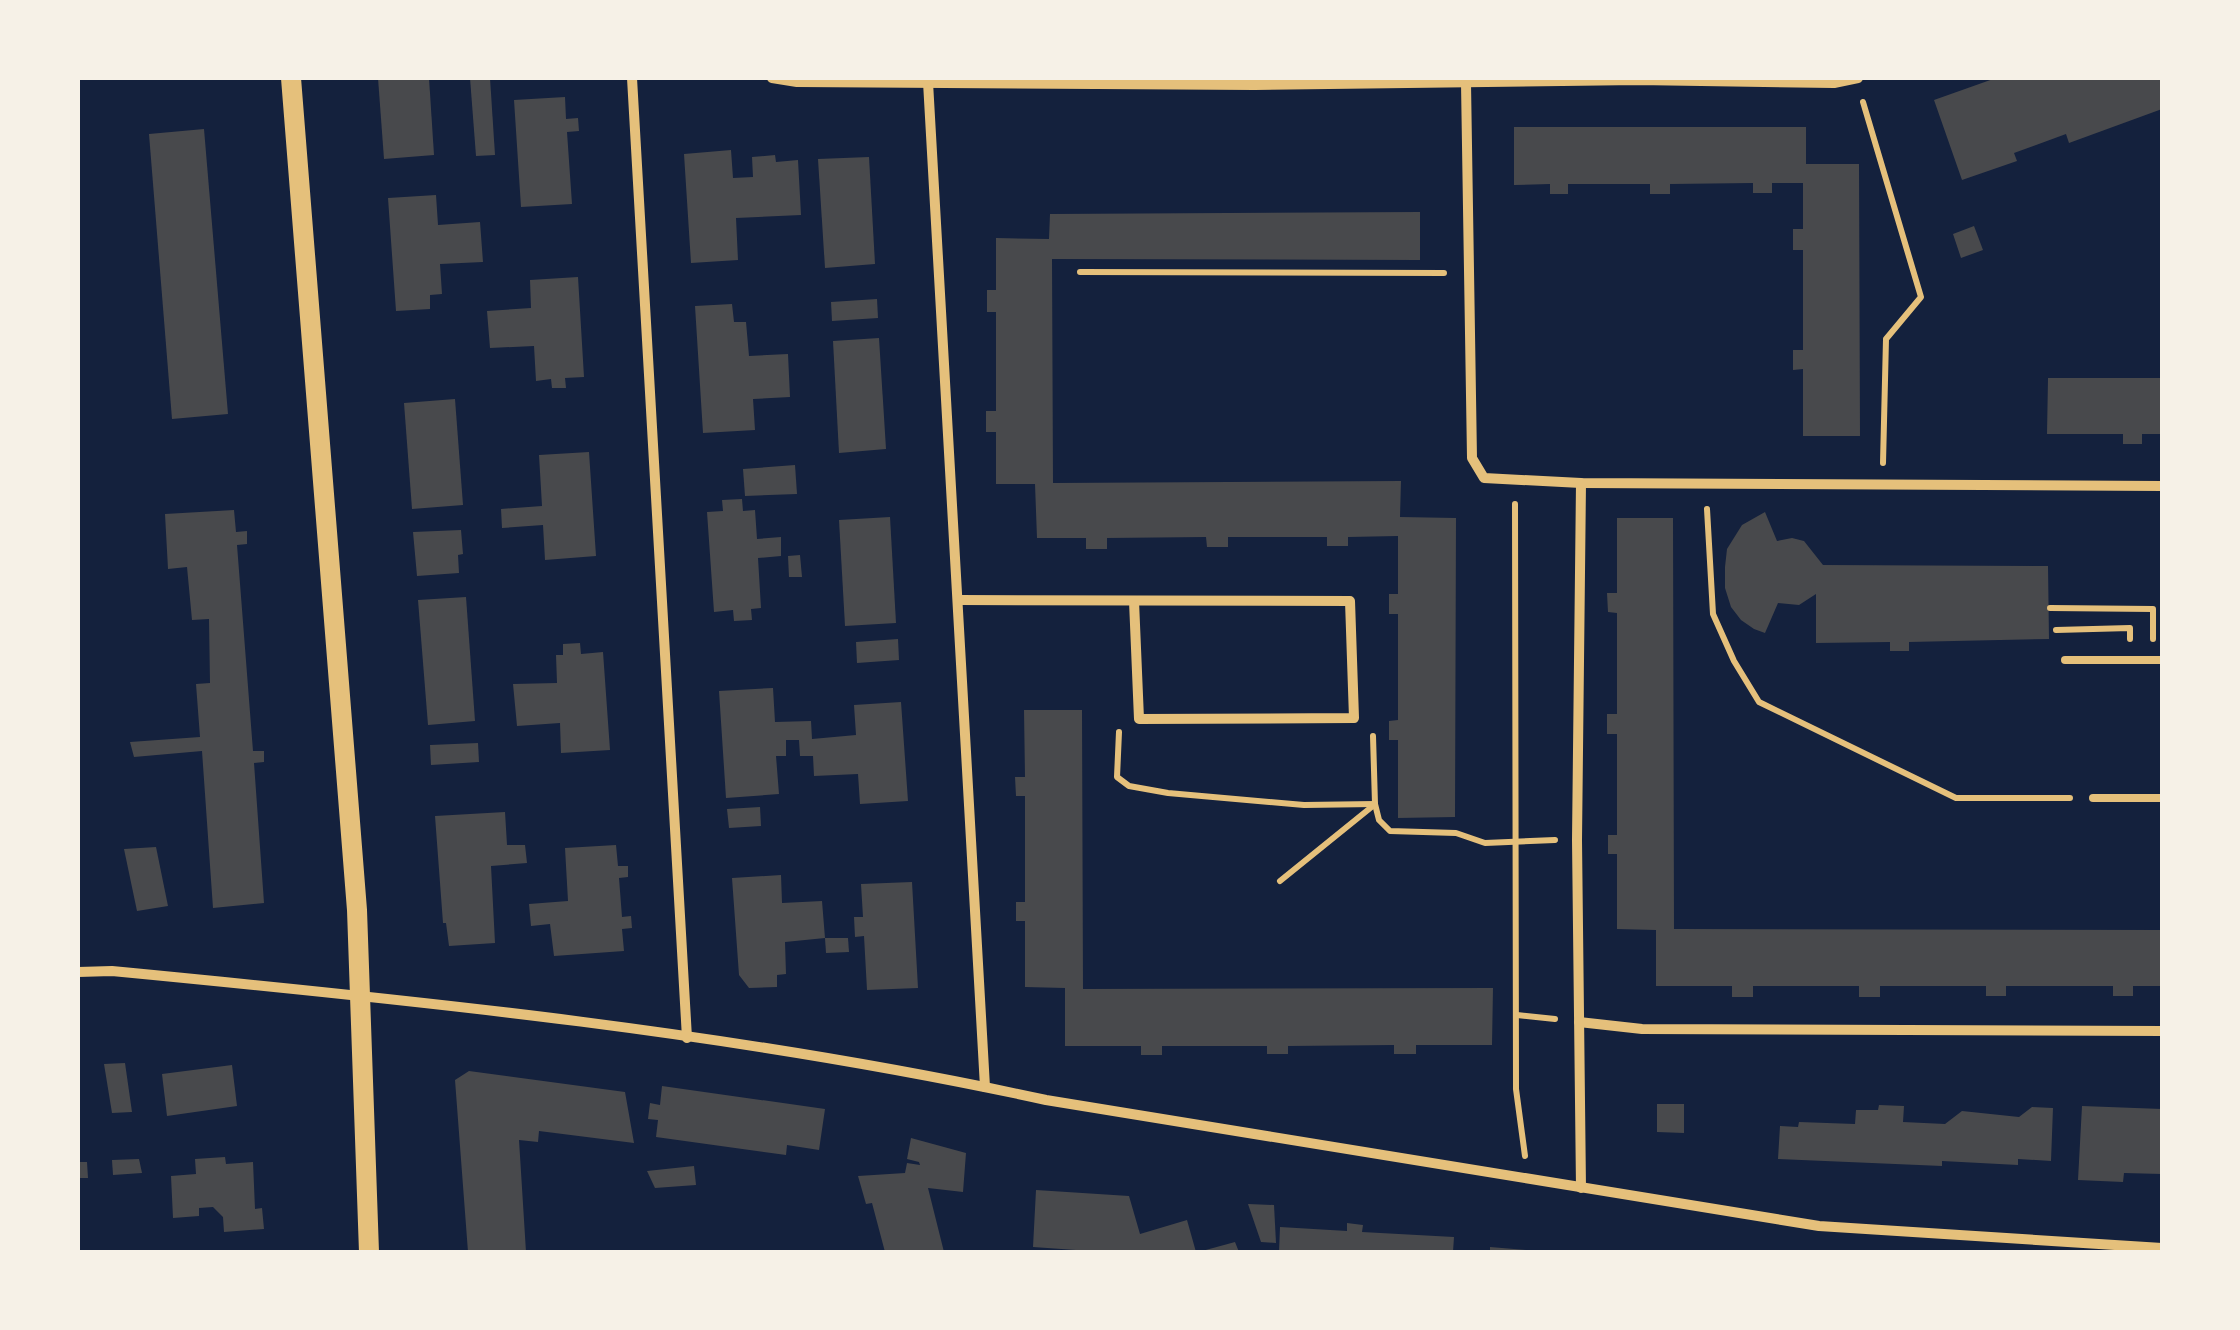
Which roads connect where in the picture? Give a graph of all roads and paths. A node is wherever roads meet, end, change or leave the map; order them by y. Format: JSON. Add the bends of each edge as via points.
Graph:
{"nodes":[{"id":1,"x":291,"y":78,"type":"edge"},
{"id":2,"x":632,"y":78,"type":"edge"},
{"id":3,"x":772,"y":78,"type":"edge"},
{"id":4,"x":1857,"y":78,"type":"edge"},
{"id":5,"x":1564,"y":80,"type":"edge"},
{"id":6,"x":928,"y":82,"type":"junction"},
{"id":7,"x":1466,"y":83,"type":"junction"},
{"id":8,"x":1080,"y":272,"type":"dead end"},
{"id":9,"x":1470,"y":274,"type":"junction"},
{"id":10,"x":1514,"y":482,"type":"junction"},
{"id":11,"x":1705,"y":483,"type":"junction"},
{"id":12,"x":1581,"y":484,"type":"junction"},
{"id":13,"x":1882,"y":484,"type":"junction"},
{"id":14,"x":2162,"y":486,"type":"edge"},
{"id":15,"x":960,"y":600,"type":"junction"},
{"id":16,"x":1134,"y":601,"type":"junction"},
{"id":17,"x":2050,"y":608,"type":"dead end"},
{"id":18,"x":2153,"y":639,"type":"dead end"},
{"id":19,"x":2065,"y":660,"type":"dead end"},
{"id":20,"x":2162,"y":660,"type":"edge"},
{"id":21,"x":1139,"y":718,"type":"junction"},
{"id":22,"x":1354,"y":718,"type":"junction"},
{"id":23,"x":2093,"y":798,"type":"joint"},
{"id":24,"x":2162,"y":798,"type":"edge"},
{"id":25,"x":1375,"y":804,"type":"junction"},
{"id":26,"x":1578,"y":840,"type":"junction"},
{"id":27,"x":1515,"y":842,"type":"junction"},
{"id":28,"x":1280,"y":881,"type":"dead end"},
{"id":29,"x":78,"y":972,"type":"edge"},
{"id":30,"x":358,"y":996,"type":"junction"},
{"id":31,"x":1517,"y":1015,"type":"junction"},
{"id":32,"x":1579,"y":1022,"type":"junction"},
{"id":33,"x":2162,"y":1031,"type":"edge"},
{"id":34,"x":687,"y":1038,"type":"junction"},
{"id":35,"x":986,"y":1087,"type":"junction"},
{"id":36,"x":1526,"y":1167,"type":"dead end"},
{"id":37,"x":1581,"y":1188,"type":"junction"},
{"id":38,"x":2162,"y":1248,"type":"edge"},
{"id":39,"x":369,"y":1252,"type":"edge"}],
"edges":[{"from":1,"to":30,"type":"main road"},
{"from":2,"to":34,"type":"street"},
{"from":3,"to":6,"type":"street"},
{"from":4,"to":5,"type":"street"},
{"from":4,"to":13,"type":"path","via":[[1921,297],[1886,339]]},
{"from":5,"to":7,"type":"street"},
{"from":6,"to":7,"type":"street"},
{"from":6,"to":15,"type":"street"},
{"from":7,"to":9,"type":"street"},
{"from":8,"to":9,"type":"path"},
{"from":9,"to":10,"type":"street","via":[[1472,458],[1484,478]]},
{"from":10,"to":12,"type":"street"},
{"from":10,"to":27,"type":"path"},
{"from":11,"to":12,"type":"street"},
{"from":11,"to":13,"type":"street"},
{"from":11,"to":23,"type":"path","via":[[1712,614],[1759,702],[1956,798]]},
{"from":12,"to":26,"type":"street"},
{"from":13,"to":14,"type":"street"},
{"from":15,"to":16,"type":"street"},
{"from":15,"to":35,"type":"street"},
{"from":16,"to":21,"type":"street"},
{"from":16,"to":22,"type":"street","via":[[1350,601]]},
{"from":17,"to":18,"type":"path","via":[[2153,610]]},
{"from":19,"to":20,"type":"lane"},
{"from":21,"to":22,"type":"street"},
{"from":21,"to":25,"type":"path","via":[[1117,733],[1117,777],[1129,786],[1304,805]]},
{"from":22,"to":25,"type":"path","via":[[1372,736]]},
{"from":23,"to":24,"type":"lane"},
{"from":25,"to":27,"type":"path","via":[[1378,820],[1390,831]]},
{"from":25,"to":28,"type":"path"},
{"from":26,"to":27,"type":"path"},
{"from":26,"to":32,"type":"street"},
{"from":27,"to":31,"type":"path"},
{"from":29,"to":30,"type":"street"},
{"from":30,"to":34,"type":"street"},
{"from":30,"to":39,"type":"main road"},
{"from":31,"to":32,"type":"path"},
{"from":31,"to":36,"type":"path","via":[[1516,1090]]},
{"from":32,"to":33,"type":"street","via":[[1642,1029]]},
{"from":32,"to":37,"type":"street"},
{"from":34,"to":35,"type":"street"},
{"from":35,"to":37,"type":"street"},
{"from":37,"to":38,"type":"street","via":[[1819,1226]]}]}
